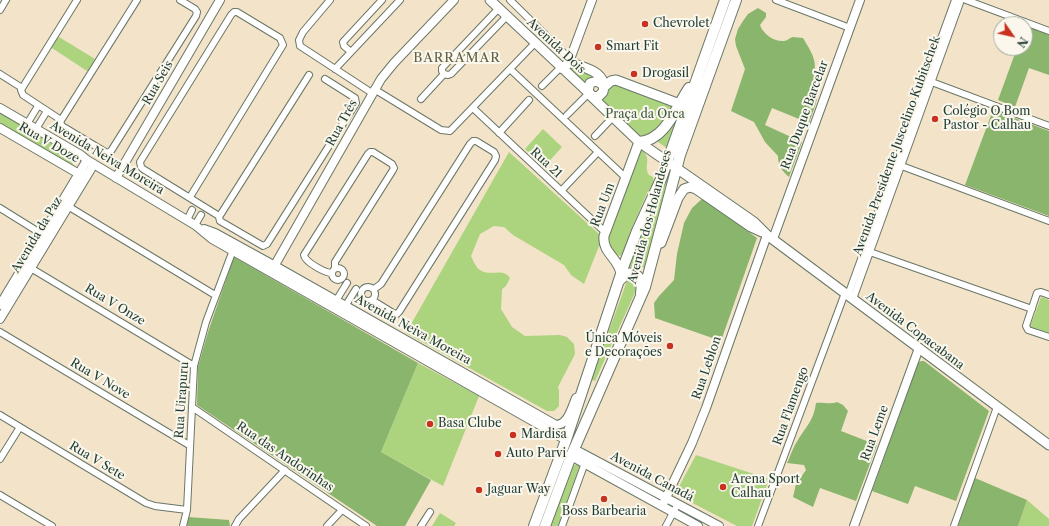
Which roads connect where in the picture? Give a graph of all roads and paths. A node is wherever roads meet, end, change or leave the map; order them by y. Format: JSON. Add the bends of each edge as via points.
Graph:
{"nodes":[{"id":1,"x":6,"y":0,"type":"edge"},
{"id":2,"x":77,"y":0,"type":"edge"},
{"id":3,"x":137,"y":0,"type":"edge"},
{"id":4,"x":180,"y":0,"type":"edge"},
{"id":5,"x":220,"y":0,"type":"edge"},
{"id":6,"x":330,"y":0,"type":"edge"},
{"id":7,"x":382,"y":0,"type":"edge"},
{"id":8,"x":400,"y":0,"type":"edge"},
{"id":9,"x":454,"y":0,"type":"edge"},
{"id":10,"x":491,"y":0,"type":"edge"},
{"id":11,"x":510,"y":0,"type":"edge"},
{"id":12,"x":592,"y":0,"type":"edge"},
{"id":13,"x":725,"y":0,"type":"edge"},
{"id":14,"x":736,"y":0,"type":"edge"},
{"id":15,"x":776,"y":0,"type":"edge"},
{"id":16,"x":860,"y":0,"type":"edge"},
{"id":17,"x":954,"y":0,"type":"edge"},
{"id":18,"x":961,"y":0,"type":"edge"},
{"id":19,"x":966,"y":0,"type":"edge"},
{"id":20,"x":499,"y":8,"type":"junction"},
{"id":21,"x":0,"y":10,"type":"edge"},
{"id":22,"x":507,"y":16,"type":"junction"},
{"id":23,"x":850,"y":28,"type":"junction"},
{"id":24,"x":1049,"y":31,"type":"edge"},
{"id":25,"x":535,"y":43,"type":"junction"},
{"id":26,"x":351,"y":52,"type":"junction"},
{"id":27,"x":566,"y":64,"type":"junction"},
{"id":28,"x":335,"y":69,"type":"junction"},
{"id":29,"x":510,"y":69,"type":"junction"},
{"id":30,"x":0,"y":74,"type":"edge"},
{"id":31,"x":444,"y":74,"type":"junction"},
{"id":32,"x":309,"y":75,"type":"dead end"},
{"id":33,"x":324,"y":79,"type":"dead end"},
{"id":34,"x":929,"y":81,"type":"junction"},
{"id":35,"x":542,"y":86,"type":"dead end"},
{"id":36,"x":22,"y":88,"type":"junction"},
{"id":37,"x":373,"y":91,"type":"junction"},
{"id":38,"x":602,"y":93,"type":"junction"},
{"id":39,"x":590,"y":94,"type":"junction"},
{"id":40,"x":421,"y":99,"type":"dead end"},
{"id":41,"x":529,"y":100,"type":"dead end"},
{"id":42,"x":698,"y":104,"type":"junction"},
{"id":43,"x":683,"y":105,"type":"junction"},
{"id":44,"x":38,"y":106,"type":"junction"},
{"id":45,"x":0,"y":108,"type":"edge"},
{"id":46,"x":473,"y":108,"type":"junction"},
{"id":47,"x":46,"y":111,"type":"junction"},
{"id":48,"x":567,"y":115,"type":"dead end"},
{"id":49,"x":613,"y":116,"type":"junction"},
{"id":50,"x":61,"y":120,"type":"junction"},
{"id":51,"x":27,"y":124,"type":"junction"},
{"id":52,"x":1049,"y":126,"type":"edge"},
{"id":53,"x":0,"y":128,"type":"edge"},
{"id":54,"x":36,"y":129,"type":"junction"},
{"id":55,"x":498,"y":133,"type":"junction"},
{"id":56,"x":595,"y":136,"type":"dead end"},
{"id":57,"x":639,"y":142,"type":"junction"},
{"id":58,"x":598,"y":152,"type":"junction"},
{"id":59,"x":667,"y":161,"type":"junction"},
{"id":60,"x":90,"y":162,"type":"junction"},
{"id":61,"x":898,"y":165,"type":"junction"},
{"id":62,"x":676,"y":167,"type":"junction"},
{"id":63,"x":83,"y":174,"type":"junction"},
{"id":64,"x":116,"y":178,"type":"junction"},
{"id":65,"x":626,"y":178,"type":"junction"},
{"id":66,"x":661,"y":179,"type":"junction"},
{"id":67,"x":560,"y":191,"type":"junction"},
{"id":68,"x":190,"y":197,"type":"junction"},
{"id":69,"x":65,"y":204,"type":"junction"},
{"id":70,"x":0,"y":208,"type":"edge"},
{"id":71,"x":192,"y":210,"type":"dead end"},
{"id":72,"x":201,"y":215,"type":"dead end"},
{"id":73,"x":219,"y":216,"type":"junction"},
{"id":74,"x":187,"y":220,"type":"junction"},
{"id":75,"x":1049,"y":221,"type":"edge"},
{"id":76,"x":198,"y":227,"type":"junction"},
{"id":77,"x":605,"y":232,"type":"junction"},
{"id":78,"x":46,"y":236,"type":"junction"},
{"id":79,"x":770,"y":237,"type":"junction"},
{"id":80,"x":233,"y":250,"type":"junction"},
{"id":81,"x":867,"y":251,"type":"junction"},
{"id":82,"x":28,"y":266,"type":"junction"},
{"id":83,"x":651,"y":268,"type":"junction"},
{"id":84,"x":273,"y":269,"type":"junction"},
{"id":85,"x":334,"y":271,"type":"junction"},
{"id":86,"x":621,"y":274,"type":"junction"},
{"id":87,"x":344,"y":281,"type":"junction"},
{"id":88,"x":616,"y":287,"type":"junction"},
{"id":89,"x":374,"y":290,"type":"junction"},
{"id":90,"x":359,"y":291,"type":"junction"},
{"id":91,"x":6,"y":294,"type":"edge"},
{"id":92,"x":215,"y":295,"type":"junction"},
{"id":93,"x":1049,"y":295,"type":"edge"},
{"id":94,"x":849,"y":296,"type":"junction"},
{"id":95,"x":372,"y":300,"type":"junction"},
{"id":96,"x":639,"y":300,"type":"junction"},
{"id":97,"x":334,"y":304,"type":"junction"},
{"id":98,"x":0,"y":305,"type":"edge"},
{"id":99,"x":344,"y":309,"type":"junction"},
{"id":100,"x":1032,"y":309,"type":"junction"},
{"id":101,"x":0,"y":319,"type":"edge"},
{"id":102,"x":0,"y":332,"type":"edge"},
{"id":103,"x":1049,"y":338,"type":"edge"},
{"id":104,"x":919,"y":348,"type":"junction"},
{"id":105,"x":194,"y":366,"type":"junction"},
{"id":106,"x":587,"y":373,"type":"junction"},
{"id":107,"x":192,"y":407,"type":"junction"},
{"id":108,"x":997,"y":407,"type":"junction"},
{"id":109,"x":0,"y":415,"type":"edge"},
{"id":110,"x":20,"y":427,"type":"junction"},
{"id":111,"x":566,"y":440,"type":"junction"},
{"id":112,"x":189,"y":445,"type":"junction"},
{"id":113,"x":1049,"y":446,"type":"edge"},
{"id":114,"x":572,"y":452,"type":"junction"},
{"id":115,"x":0,"y":459,"type":"edge"},
{"id":116,"x":586,"y":459,"type":"junction"},
{"id":117,"x":285,"y":470,"type":"junction"},
{"id":118,"x":0,"y":495,"type":"edge"},
{"id":119,"x":666,"y":498,"type":"junction"},
{"id":120,"x":677,"y":504,"type":"junction"},
{"id":121,"x":662,"y":506,"type":"junction"},
{"id":122,"x":187,"y":510,"type":"junction"},
{"id":123,"x":342,"y":510,"type":"junction"},
{"id":124,"x":430,"y":512,"type":"dead end"},
{"id":125,"x":673,"y":512,"type":"junction"},
{"id":126,"x":52,"y":526,"type":"edge"},
{"id":127,"x":183,"y":526,"type":"edge"},
{"id":128,"x":235,"y":526,"type":"edge"},
{"id":129,"x":327,"y":526,"type":"edge"},
{"id":130,"x":366,"y":526,"type":"edge"},
{"id":131,"x":420,"y":526,"type":"edge"},
{"id":132,"x":534,"y":526,"type":"edge"},
{"id":133,"x":545,"y":526,"type":"edge"},
{"id":134,"x":562,"y":526,"type":"edge"},
{"id":135,"x":666,"y":526,"type":"edge"},
{"id":136,"x":698,"y":526,"type":"edge"},
{"id":137,"x":719,"y":526,"type":"edge"},
{"id":138,"x":758,"y":526,"type":"edge"},
{"id":139,"x":854,"y":526,"type":"edge"},
{"id":140,"x":954,"y":526,"type":"edge"}],
"edges":[{"from":1,"to":21,"type":"street"},
{"from":2,"to":36,"type":"street"},
{"from":3,"to":50,"type":"street"},
{"from":4,"to":50,"type":"street","via":[[195,10],[196,16],[111,152],[106,153],[62,126]]},
{"from":5,"to":64,"type":"street","name":"Rua Seis"},
{"from":6,"to":28,"type":"street","via":[[299,40],[302,48]]},
{"from":7,"to":26,"type":"street","via":[[343,42]]},
{"from":8,"to":26,"type":"street"},
{"from":9,"to":37,"type":"street","name":"Rua Três","via":[[394,62]]},
{"from":10,"to":20,"type":"main road","name":"Avenida Dois"},
{"from":11,"to":27,"type":"street"},
{"from":12,"to":27,"type":"street"},
{"from":13,"to":43,"type":"main road","via":[[698,75]]},
{"from":14,"to":42,"type":"main road","name":"Avenida dos Holandeses"},
{"from":15,"to":23,"type":"street"},
{"from":16,"to":23,"type":"street","name":"Rua Duque Barcelar"},
{"from":17,"to":34,"type":"street","name":"Avenida Presidente Juscelino Kubitschek"},
{"from":18,"to":34,"type":"street","name":"Avenida Presidente Juscelino Kubitschek"},
{"from":19,"to":24,"type":"street"},
{"from":20,"to":22,"type":"main road","name":"Avenida Dois"},
{"from":20,"to":31,"type":"street","via":[[442,68]]},
{"from":22,"to":25,"type":"main road","name":"Avenida Dois"},
{"from":22,"to":31,"type":"street","via":[[452,74]]},
{"from":23,"to":79,"type":"street","name":"Rua Duque Barcelar"},
{"from":25,"to":27,"type":"main road","name":"Avenida Dois"},
{"from":25,"to":29,"type":"street"},
{"from":26,"to":28,"type":"street"},
{"from":27,"to":35,"type":"street"},
{"from":27,"to":38,"type":"main road","via":[[598,73],[602,79]]},
{"from":27,"to":39,"type":"main road","name":"Avenida Dois"},
{"from":28,"to":37,"type":"street"},
{"from":29,"to":46,"type":"street"},
{"from":29,"to":58,"type":"street"},
{"from":30,"to":36,"type":"street"},
{"from":31,"to":40,"type":"street"},
{"from":32,"to":73,"type":"street"},
{"from":33,"to":73,"type":"street","via":[[355,98],[356,102],[267,244],[263,246],[255,242],[220,221]]},
{"from":34,"to":52,"type":"street"},
{"from":34,"to":61,"type":"street","name":"Avenida Presidente Juscelino Kubitschek"},
{"from":36,"to":44,"type":"street","via":[[23,95]]},
{"from":37,"to":46,"type":"street","via":[[446,131],[450,131]]},
{"from":37,"to":84,"type":"street","name":"Rua Três"},
{"from":38,"to":39,"type":"main road","via":[[596,97]]},
{"from":38,"to":39,"type":"main road","via":[[600,82],[592,82],[588,86]]},
{"from":38,"to":43,"type":"main road","via":[[611,81],[616,80]]},
{"from":38,"to":49,"type":"main road"},
{"from":39,"to":48,"type":"street"},
{"from":41,"to":55,"type":"street"},
{"from":42,"to":43,"type":"main road"},
{"from":42,"to":62,"type":"main road","name":"Avenida dos Holandeses"},
{"from":43,"to":57,"type":"main road","via":[[652,139]]},
{"from":43,"to":59,"type":"main road","name":"Avenida dos Holandeses"},
{"from":44,"to":47,"type":"street"},
{"from":44,"to":51,"type":"street"},
{"from":45,"to":51,"type":"street","name":"Avenida Neiva Moreira"},
{"from":46,"to":55,"type":"street","name":"Rua 21"},
{"from":47,"to":50,"type":"street"},
{"from":47,"to":54,"type":"street"},
{"from":49,"to":56,"type":"street"},
{"from":49,"to":57,"type":"main road"},
{"from":51,"to":54,"type":"street","name":"Avenida Neiva Moreira"},
{"from":53,"to":63,"type":"street","name":"Rua V Doze"},
{"from":54,"to":60,"type":"street","name":"Avenida Neiva Moreira"},
{"from":55,"to":67,"type":"street","name":"Rua 21"},
{"from":57,"to":59,"type":"main road"},
{"from":57,"to":65,"type":"main road","name":"Rua Um"},
{"from":58,"to":65,"type":"street"},
{"from":58,"to":67,"type":"street"},
{"from":59,"to":62,"type":"main road","name":"Avenida Copacabana"},
{"from":59,"to":66,"type":"main road","name":"Avenida dos Holandeses"},
{"from":60,"to":63,"type":"street","name":"Avenida da Paz"},
{"from":60,"to":64,"type":"street","name":"Avenida Neiva Moreira"},
{"from":61,"to":75,"type":"street"},
{"from":61,"to":81,"type":"street","name":"Avenida Presidente Juscelino Kubitschek"},
{"from":62,"to":66,"type":"main road","via":[[666,172]]},
{"from":62,"to":79,"type":"main road","name":"Avenida Copacabana","via":[[754,222]]},
{"from":62,"to":83,"type":"main road","name":"Avenida dos Holandeses"},
{"from":63,"to":69,"type":"street","name":"Avenida da Paz"},
{"from":64,"to":74,"type":"street","name":"Avenida Neiva Moreira"},
{"from":65,"to":77,"type":"main road","name":"Rua Um"},
{"from":66,"to":86,"type":"main road","name":"Avenida dos Holandeses"},
{"from":67,"to":77,"type":"street","name":"Rua 21"},
{"from":68,"to":68,"type":"street","via":[[283,45],[280,38],[237,12],[231,14],[140,162],[143,169]]},
{"from":68,"to":73,"type":"street"},
{"from":69,"to":78,"type":"street","name":"Avenida da Paz"},
{"from":69,"to":92,"type":"street"},
{"from":70,"to":78,"type":"street"},
{"from":71,"to":74,"type":"street"},
{"from":72,"to":76,"type":"street"},
{"from":74,"to":76,"type":"street","name":"Avenida Neiva Moreira"},
{"from":76,"to":80,"type":"street","name":"Avenida Neiva Moreira","via":[[212,239]]},
{"from":76,"to":84,"type":"street","name":"Avenida Neiva Moreira","via":[[215,233]]},
{"from":77,"to":86,"type":"main road","name":"Rua Um","via":[[605,247],[618,264]]},
{"from":78,"to":82,"type":"street","name":"Avenida da Paz"},
{"from":79,"to":83,"type":"main road","name":"Avenida Copacabana","via":[[696,189],[687,187],[678,198]]},
{"from":79,"to":94,"type":"main road","name":"Avenida Copacabana"},
{"from":79,"to":119,"type":"street","name":"Rua Leblon","via":[[706,408]]},
{"from":80,"to":84,"type":"street","name":"Avenida Neiva Moreira"},
{"from":80,"to":92,"type":"street","name":"Rua Uirapuru"},
{"from":81,"to":94,"type":"street","name":"Avenida Presidente Juscelino Kubitschek"},
{"from":81,"to":100,"type":"street"},
{"from":82,"to":91,"type":"street","name":"Avenida da Paz"},
{"from":82,"to":105,"type":"street","name":"Rua V Onze"},
{"from":83,"to":96,"type":"main road","name":"Avenida dos Holandeses"},
{"from":84,"to":97,"type":"street","name":"Avenida Neiva Moreira"},
{"from":85,"to":85,"type":"street","via":[[335,262],[394,170],[392,164],[373,152],[368,154],[304,255],[306,260],[326,272]]},
{"from":85,"to":87,"type":"street","via":[[335,279]]},
{"from":85,"to":87,"type":"street","via":[[343,269]]},
{"from":86,"to":88,"type":"main road","name":"Avenida dos Holandeses"},
{"from":87,"to":90,"type":"street"},
{"from":87,"to":97,"type":"street"},
{"from":88,"to":96,"type":"main road","via":[[626,274],[637,275],[642,285]]},
{"from":88,"to":106,"type":"main road","name":"Avenida dos Holandeses"},
{"from":89,"to":90,"type":"street","via":[[368,287]]},
{"from":89,"to":95,"type":"street","via":[[376,294]]},
{"from":89,"to":95,"type":"street","via":[[381,284],[470,144],[476,141],[494,152],[495,160],[399,312],[393,313]]},
{"from":90,"to":95,"type":"street","via":[[364,299]]},
{"from":90,"to":99,"type":"street"},
{"from":91,"to":98,"type":"street","name":"Avenida da Paz"},
{"from":91,"to":101,"type":"street","name":"Avenida da Paz"},
{"from":92,"to":105,"type":"street","name":"Rua Uirapuru"},
{"from":93,"to":100,"type":"street","via":[[1039,292]]},
{"from":94,"to":104,"type":"main road","name":"Avenida Copacabana"},
{"from":94,"to":138,"type":"street","name":"Rua Flamengo"},
{"from":96,"to":114,"type":"main road","name":"Avenida dos Holandeses"},
{"from":97,"to":99,"type":"street","name":"Avenida Neiva Moreira"},
{"from":99,"to":106,"type":"street","name":"Avenida Neiva Moreira","via":[[556,425],[565,420]]},
{"from":99,"to":111,"type":"street","name":"Avenida Neiva Moreira"},
{"from":100,"to":103,"type":"street","via":[[1027,328]]},
{"from":102,"to":112,"type":"street","name":"Rua V Nove"},
{"from":104,"to":108,"type":"main road","name":"Avenida Copacabana"},
{"from":104,"to":139,"type":"street","name":"Rua Leme"},
{"from":105,"to":107,"type":"street","name":"Rua Uirapuru"},
{"from":106,"to":111,"type":"main road","name":"Avenida dos Holandeses"},
{"from":107,"to":112,"type":"street","name":"Rua Uirapuru"},
{"from":107,"to":117,"type":"street","name":"Rua das Andorinhas"},
{"from":108,"to":113,"type":"main road","name":"Avenida Copacabana"},
{"from":108,"to":140,"type":"street"},
{"from":109,"to":110,"type":"street","name":"Rua V Sete"},
{"from":110,"to":115,"type":"street"},
{"from":110,"to":122,"type":"street","name":"Rua V Sete","via":[[146,503]]},
{"from":111,"to":132,"type":"main road","name":"Avenida dos Holandeses"},
{"from":112,"to":122,"type":"street","name":"Rua Uirapuru"},
{"from":114,"to":116,"type":"street","name":"Avenida Canadá"},
{"from":114,"to":133,"type":"main road","name":"Avenida dos Holandeses"},
{"from":116,"to":119,"type":"street","name":"Avenida Canadá"},
{"from":116,"to":121,"type":"street","name":"Avenida Canadá"},
{"from":116,"to":134,"type":"street"},
{"from":117,"to":123,"type":"street","name":"Rua das Andorinhas"},
{"from":117,"to":128,"type":"street","via":[[238,519]]},
{"from":118,"to":126,"type":"street"},
{"from":119,"to":120,"type":"street","name":"Avenida Canadá"},
{"from":119,"to":121,"type":"street","name":"Rua Leblon"},
{"from":120,"to":125,"type":"street"},
{"from":120,"to":137,"type":"street","name":"Avenida Canadá"},
{"from":121,"to":125,"type":"street","name":"Avenida Canadá"},
{"from":122,"to":127,"type":"street","name":"Rua Uirapuru"},
{"from":123,"to":129,"type":"street"},
{"from":123,"to":130,"type":"street","name":"Rua das Andorinhas"},
{"from":124,"to":131,"type":"street"},
{"from":125,"to":135,"type":"street"},
{"from":125,"to":136,"type":"street","name":"Avenida Canadá"}]}
